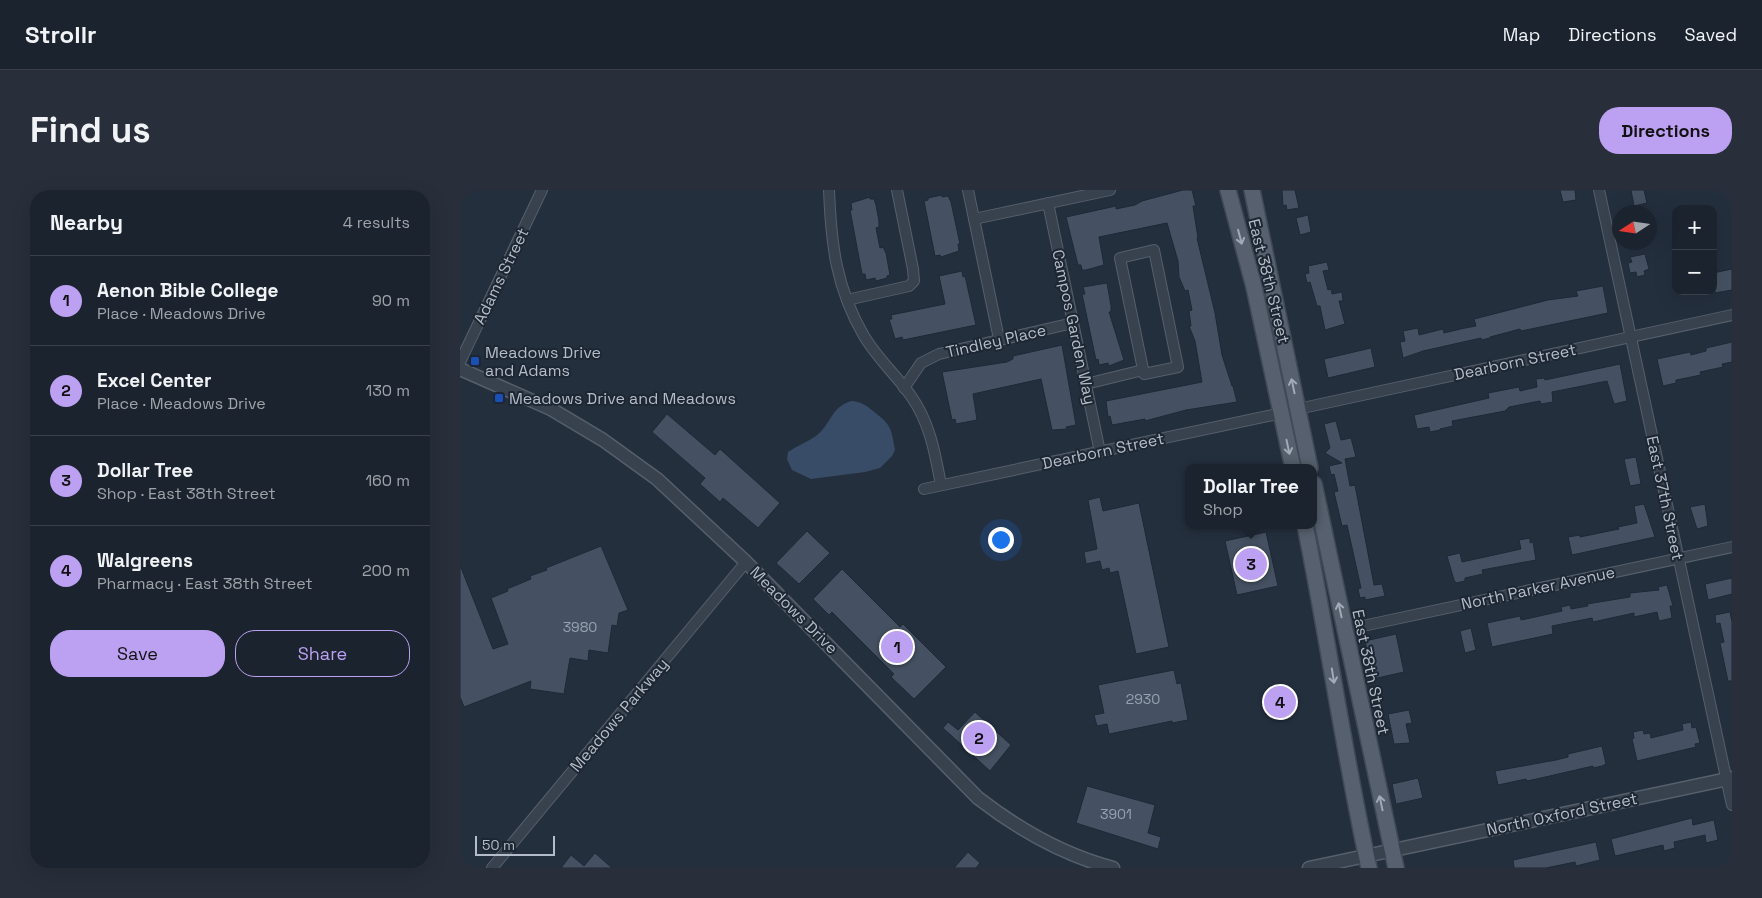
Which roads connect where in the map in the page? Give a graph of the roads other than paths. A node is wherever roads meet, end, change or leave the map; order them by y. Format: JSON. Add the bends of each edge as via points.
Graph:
{"nodes":[{"id":1,"x":542,"y":190,"type":"edge"},
{"id":2,"x":829,"y":190,"type":"edge"},
{"id":3,"x":896,"y":190,"type":"edge"},
{"id":4,"x":968,"y":190,"type":"edge"},
{"id":5,"x":1110,"y":190,"type":"edge"},
{"id":6,"x":1228,"y":190,"type":"edge"},
{"id":7,"x":1252,"y":190,"type":"edge"},
{"id":8,"x":1600,"y":190,"type":"edge"},
{"id":9,"x":1048,"y":203,"type":"junction"},
{"id":10,"x":974,"y":219,"type":"junction"},
{"id":11,"x":847,"y":300,"type":"junction"},
{"id":12,"x":1732,"y":314,"type":"edge"},
{"id":13,"x":1073,"y":323,"type":"junction"},
{"id":14,"x":1631,"y":337,"type":"junction"},
{"id":15,"x":999,"y":339,"type":"junction"},
{"id":16,"x":460,"y":362,"type":"edge"},
{"id":17,"x":460,"y":369,"type":"edge"},
{"id":18,"x":1143,"y":370,"type":"junction"},
{"id":19,"x":1086,"y":384,"type":"junction"},
{"id":20,"x":904,"y":388,"type":"junction"},
{"id":21,"x":1298,"y":409,"type":"junction"},
{"id":22,"x":1282,"y":413,"type":"junction"},
{"id":23,"x":1100,"y":452,"type":"junction"},
{"id":24,"x":1292,"y":464,"type":"edge"},
{"id":25,"x":1309,"y":464,"type":"edge"},
{"id":26,"x":941,"y":485,"type":"junction"},
{"id":27,"x":924,"y":489,"type":"dead end"},
{"id":28,"x":1317,"y":499,"type":"edge"},
{"id":29,"x":1306,"y":529,"type":"edge"},
{"id":30,"x":1732,"y":547,"type":"edge"},
{"id":31,"x":1678,"y":559,"type":"junction"},
{"id":32,"x":746,"y":562,"type":"junction"},
{"id":33,"x":1344,"y":630,"type":"junction"},
{"id":34,"x":1729,"y":778,"type":"edge"},
{"id":35,"x":1732,"y":805,"type":"edge"},
{"id":36,"x":1392,"y":851,"type":"junction"},
{"id":37,"x":1367,"y":862,"type":"edge"},
{"id":38,"x":492,"y":868,"type":"edge"},
{"id":39,"x":1113,"y":868,"type":"edge"},
{"id":40,"x":1309,"y":868,"type":"edge"},
{"id":41,"x":1396,"y":868,"type":"edge"}],
"edges":[{"from":1,"to":16,"type":"street","name":"Adams Street"},
{"from":2,"to":11,"type":"street","via":[[833,253]]},
{"from":3,"to":11,"type":"street","via":[[914,281],[909,286]]},
{"from":4,"to":10,"type":"street"},
{"from":5,"to":9,"type":"street"},
{"from":6,"to":22,"type":"main road","name":"East 38th Street","one_way":true},
{"from":21,"to":7,"type":"main road","name":"East 38th Street","one_way":true},
{"from":8,"to":14,"type":"street","name":"East 37th Street"},
{"from":9,"to":10,"type":"street"},
{"from":9,"to":13,"type":"street","name":"Campos Garden Way"},
{"from":10,"to":15,"type":"street"},
{"from":11,"to":20,"type":"street","via":[[871,347]]},
{"from":12,"to":14,"type":"street","name":"Dearborn Street"},
{"from":13,"to":15,"type":"street","name":"Tindley Place"},
{"from":13,"to":19,"type":"street","name":"Campos Garden Way"},
{"from":14,"to":21,"type":"street","name":"Dearborn Street"},
{"from":14,"to":31,"type":"street","name":"East 37th Street"},
{"from":15,"to":20,"type":"street","name":"Tindley Place","via":[[929,358],[921,363]]},
{"from":17,"to":32,"type":"street","name":"Meadows Drive","via":[[551,409],[624,454],[657,479]]},
{"from":18,"to":18,"type":"street","via":[[1120,258],[1154,250],[1178,367],[1144,374]]},
{"from":18,"to":19,"type":"street"},
{"from":19,"to":23,"type":"street","name":"Campos Garden Way"},
{"from":20,"to":26,"type":"street","via":[[928,425]]},
{"from":21,"to":25,"type":"main road","name":"East 38th Street"},
{"from":22,"to":23,"type":"street","name":"Dearborn Street"},
{"from":22,"to":24,"type":"main road","name":"East 38th Street","one_way":true},
{"from":23,"to":26,"type":"street","name":"Dearborn Street"},
{"from":26,"to":27,"type":"street","name":"Dearborn Street"},
{"from":33,"to":28,"type":"main road","name":"East 38th Street","one_way":true},
{"from":29,"to":37,"type":"main road","one_way":true},
{"from":30,"to":31,"type":"street","name":"North Parker Avenue"},
{"from":31,"to":33,"type":"street","name":"North Parker Avenue"},
{"from":31,"to":34,"type":"street","name":"East 37th Street"},
{"from":32,"to":38,"type":"street","name":"Meadows Parkway"},
{"from":32,"to":39,"type":"street","name":"Meadows Drive","via":[[978,798],[1043,841]]},
{"from":36,"to":33,"type":"main road","name":"East 38th Street","one_way":true},
{"from":34,"to":35,"type":"street","name":"East 37th Street"},
{"from":34,"to":36,"type":"street","name":"North Oxford Street"},
{"from":36,"to":37,"type":"street"},
{"from":36,"to":41,"type":"main road","name":"East 38th Street"},
{"from":37,"to":40,"type":"street"}]}
